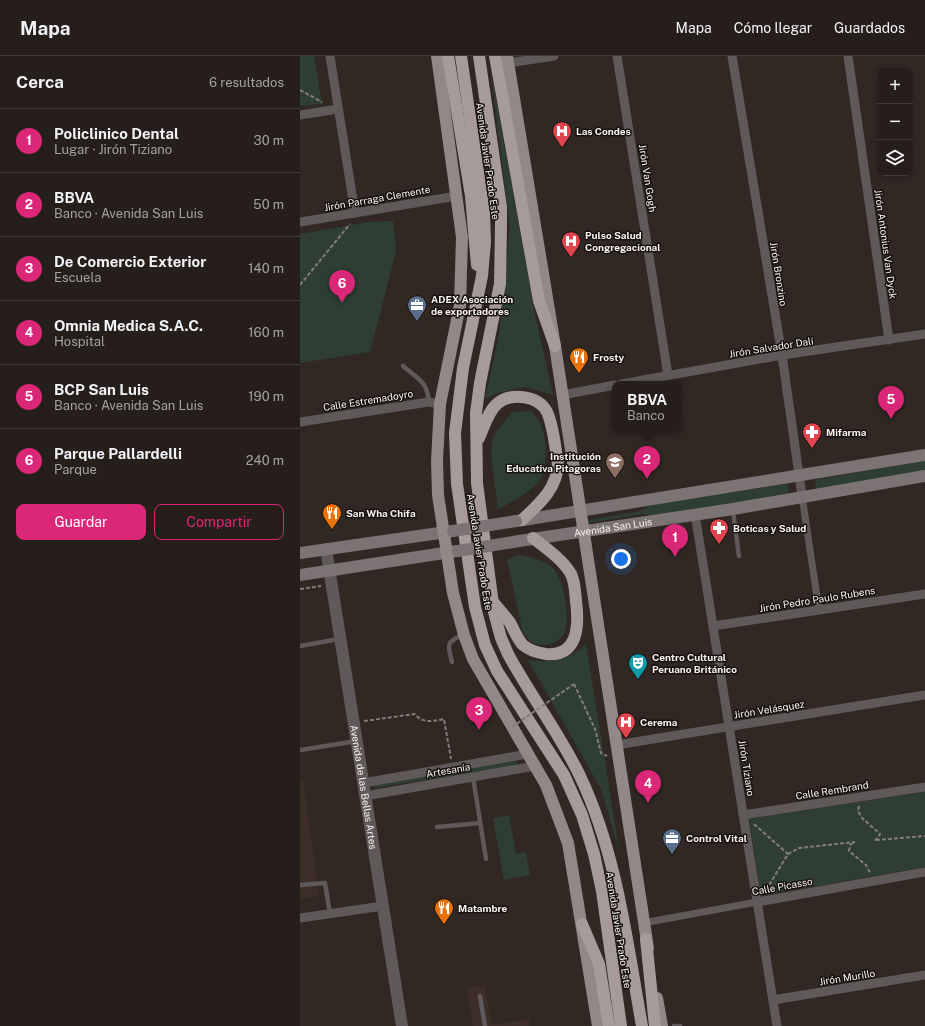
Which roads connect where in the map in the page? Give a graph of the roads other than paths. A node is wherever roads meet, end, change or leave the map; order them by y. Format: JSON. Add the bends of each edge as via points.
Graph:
{"nodes":[{"id":1,"x":330,"y":56,"type":"edge"},
{"id":2,"x":437,"y":56,"type":"edge"},
{"id":3,"x":448,"y":56,"type":"edge"},
{"id":4,"x":460,"y":56,"type":"edge"},
{"id":5,"x":479,"y":56,"type":"edge"},
{"id":6,"x":495,"y":56,"type":"edge"},
{"id":7,"x":554,"y":56,"type":"edge"},
{"id":8,"x":617,"y":56,"type":"edge"},
{"id":9,"x":732,"y":56,"type":"edge"},
{"id":10,"x":848,"y":56,"type":"edge"},
{"id":11,"x":507,"y":60,"type":"edge"},
{"id":12,"x":338,"y":109,"type":"junction"},
{"id":13,"x":300,"y":115,"type":"edge"},
{"id":14,"x":458,"y":196,"type":"junction"},
{"id":15,"x":355,"y":213,"type":"junction"},
{"id":16,"x":300,"y":222,"type":"edge"},
{"id":17,"x":475,"y":314,"type":"junction"},
{"id":18,"x":925,"y":334,"type":"edge"},
{"id":19,"x":889,"y":340,"type":"junction"},
{"id":20,"x":555,"y":346,"type":"junction"},
{"id":21,"x":782,"y":355,"type":"junction"},
{"id":22,"x":403,"y":366,"type":"dead end"},
{"id":23,"x":668,"y":375,"type":"junction"},
{"id":24,"x":637,"y":381,"type":"edge"},
{"id":25,"x":612,"y":386,"type":"edge"},
{"id":26,"x":562,"y":395,"type":"junction"},
{"id":27,"x":434,"y":403,"type":"junction"},
{"id":28,"x":300,"y":422,"type":"edge"},
{"id":29,"x":476,"y":445,"type":"junction"},
{"id":30,"x":925,"y":455,"type":"edge"},
{"id":31,"x":799,"y":475,"type":"junction"},
{"id":32,"x":925,"y":476,"type":"edge"},
{"id":33,"x":802,"y":496,"type":"junction"},
{"id":34,"x":733,"y":509,"type":"junction"},
{"id":35,"x":581,"y":511,"type":"junction"},
{"id":36,"x":695,"y":514,"type":"junction"},
{"id":37,"x":519,"y":521,"type":"junction"},
{"id":38,"x":448,"y":531,"type":"junction"},
{"id":39,"x":584,"y":532,"type":"junction"},
{"id":40,"x":534,"y":538,"type":"junction"},
{"id":41,"x":326,"y":549,"type":"junction"},
{"id":42,"x":452,"y":552,"type":"junction"},
{"id":43,"x":300,"y":553,"type":"edge"},
{"id":44,"x":739,"y":556,"type":"dead end"},
{"id":45,"x":329,"y":570,"type":"junction"},
{"id":46,"x":300,"y":574,"type":"edge"},
{"id":47,"x":925,"y":594,"type":"edge"},
{"id":48,"x":492,"y":600,"type":"junction"},
{"id":49,"x":819,"y":610,"type":"junction"},
{"id":50,"x":713,"y":626,"type":"junction"},
{"id":51,"x":464,"y":635,"type":"junction"},
{"id":52,"x":339,"y":639,"type":"junction"},
{"id":53,"x":300,"y":646,"type":"edge"},
{"id":54,"x":452,"y":662,"type":"dead end"},
{"id":55,"x":925,"y":695,"type":"edge"},
{"id":56,"x":729,"y":727,"type":"junction"},
{"id":57,"x":356,"y":741,"type":"junction"},
{"id":58,"x":616,"y":745,"type":"junction"},
{"id":59,"x":300,"y":750,"type":"edge"},
{"id":60,"x":528,"y":754,"type":"junction"},
{"id":61,"x":535,"y":766,"type":"junction"},
{"id":62,"x":473,"y":777,"type":"junction"},
{"id":63,"x":363,"y":782,"type":"junction"},
{"id":64,"x":925,"y":788,"type":"edge"},
{"id":65,"x":365,"y":796,"type":"junction"},
{"id":66,"x":743,"y":815,"type":"junction"},
{"id":67,"x":480,"y":823,"type":"junction"},
{"id":68,"x":437,"y":827,"type":"dead end"},
{"id":69,"x":486,"y":859,"type":"dead end"},
{"id":70,"x":925,"y":872,"type":"edge"},
{"id":71,"x":300,"y":885,"type":"edge"},
{"id":72,"x":758,"y":902,"type":"junction"},
{"id":73,"x":383,"y":906,"type":"junction"},
{"id":74,"x":330,"y":914,"type":"junction"},
{"id":75,"x":300,"y":918,"type":"edge"},
{"id":76,"x":643,"y":923,"type":"junction"},
{"id":77,"x":582,"y":924,"type":"junction"},
{"id":78,"x":646,"y":939,"type":"junction"},
{"id":79,"x":925,"y":975,"type":"edge"},
{"id":80,"x":480,"y":996,"type":"dead end"},
{"id":81,"x":773,"y":1000,"type":"junction"},
{"id":82,"x":402,"y":1026,"type":"edge"},
{"id":83,"x":485,"y":1026,"type":"edge"},
{"id":84,"x":598,"y":1026,"type":"edge"},
{"id":85,"x":609,"y":1026,"type":"edge"},
{"id":86,"x":621,"y":1026,"type":"edge"},
{"id":87,"x":642,"y":1026,"type":"edge"},
{"id":88,"x":655,"y":1026,"type":"edge"},
{"id":89,"x":662,"y":1026,"type":"edge"},
{"id":90,"x":674,"y":1026,"type":"edge"},
{"id":91,"x":680,"y":1026,"type":"edge"},
{"id":92,"x":777,"y":1026,"type":"edge"}],
"edges":[{"from":1,"to":12,"type":"street"},
{"from":2,"to":14,"type":"main road"},
{"from":3,"to":17,"type":"highway","via":[[471,196],[476,245]]},
{"from":4,"to":17,"type":"highway","name":"Avenida Javier Prado Este","via":[[484,213],[482,276]]},
{"from":5,"to":29,"type":"highway","name":"Avenida Javier Prado Este","via":[[501,207],[501,224],[500,284],[480,383],[476,413]]},
{"from":6,"to":20,"type":"highway","via":[[539,301]]},
{"from":7,"to":11,"type":"street"},
{"from":8,"to":23,"type":"street","name":"Jirón Van Gogh"},
{"from":9,"to":21,"type":"street","name":"Jirón Bronzino"},
{"from":10,"to":19,"type":"street","name":"Jirón Antonius Van Dyck"},
{"from":11,"to":20,"type":"main road"},
{"from":12,"to":13,"type":"street"},
{"from":12,"to":15,"type":"street"},
{"from":14,"to":15,"type":"street","name":"Jirón Parraga Clemente"},
{"from":14,"to":27,"type":"main road","via":[[462,237],[460,305]]},
{"from":15,"to":16,"type":"street","name":"Jirón Parraga Clemente"},
{"from":17,"to":86,"type":"highway","name":"Avenida Javier Prado Este","via":[[465,355],[455,433],[457,484],[475,607],[485,645],[497,671],[564,775],[582,815],[602,891]]},
{"from":18,"to":19,"type":"street","name":"Jirón Salvador Dalí"},
{"from":19,"to":21,"type":"street","name":"Jirón Salvador Dalí"},
{"from":20,"to":26,"type":"main road"},
{"from":21,"to":23,"type":"street","name":"Jirón Salvador Dalí"},
{"from":21,"to":31,"type":"street","name":"Jirón Bronzino"},
{"from":22,"to":27,"type":"lane","via":[[424,383]]},
{"from":23,"to":24,"type":"street","name":"Jirón Salvador Dalí"},
{"from":25,"to":26,"type":"street"},
{"from":26,"to":35,"type":"main road"},
{"from":27,"to":28,"type":"street","name":"Calle Estremadoyro"},
{"from":27,"to":38,"type":"main road","via":[[438,495]]},
{"from":29,"to":37,"type":"highway","via":[[488,417],[498,403],[508,398],[539,402],[546,411],[558,471],[544,499]]},
{"from":29,"to":48,"type":"highway","name":"Avenida Javier Prado Este","via":[[477,483]]},
{"from":30,"to":31,"type":"main road","name":"Avenida San Luis"},
{"from":31,"to":33,"type":"street","name":"Jirón Bronzino"},
{"from":31,"to":35,"type":"main road","name":"Avenida San Luis"},
{"from":32,"to":33,"type":"main road","name":"Avenida San Luis"},
{"from":33,"to":34,"type":"main road","name":"Avenida San Luis"},
{"from":33,"to":49,"type":"street"},
{"from":34,"to":36,"type":"main road","name":"Avenida San Luis"},
{"from":34,"to":44,"type":"lane"},
{"from":35,"to":37,"type":"main road","name":"Avenida San Luis"},
{"from":35,"to":39,"type":"main road"},
{"from":36,"to":39,"type":"main road","name":"Avenida San Luis"},
{"from":36,"to":50,"type":"street","name":"Jirón Tiziano"},
{"from":37,"to":38,"type":"main road","name":"Avenida San Luis","bridge":true},
{"from":38,"to":41,"type":"main road","name":"Avenida San Luis"},
{"from":38,"to":42,"type":"main road"},
{"from":39,"to":40,"type":"main road","name":"Avenida San Luis"},
{"from":39,"to":58,"type":"main road"},
{"from":40,"to":42,"type":"main road","name":"Avenida San Luis","bridge":true},
{"from":40,"to":48,"type":"highway","via":[[570,573],[574,584],[578,619],[574,640],[561,651],[552,654],[536,652],[524,645]]},
{"from":41,"to":43,"type":"main road","name":"Avenida San Luis"},
{"from":41,"to":45,"type":"street","name":"Avenida de las Bellas Artes"},
{"from":42,"to":45,"type":"main road","name":"Avenida San Luis"},
{"from":42,"to":51,"type":"main road","via":[[454,599]]},
{"from":45,"to":46,"type":"main road","name":"Avenida San Luis"},
{"from":45,"to":52,"type":"street","name":"Avenida de las Bellas Artes"},
{"from":47,"to":49,"type":"street","name":"Jirón Pedro Paulo Rubens"},
{"from":48,"to":87,"type":"highway","name":"Avenida Javier Prado Este","via":[[501,638],[508,654],[580,775],[592,804],[608,851]]},
{"from":49,"to":50,"type":"street","name":"Jirón Pedro Paulo Rubens"},
{"from":50,"to":56,"type":"street","name":"Jirón Tiziano"},
{"from":51,"to":54,"type":"lane","via":[[449,642]]},
{"from":51,"to":60,"type":"main road","via":[[473,659]]},
{"from":52,"to":53,"type":"lane"},
{"from":52,"to":57,"type":"street","name":"Avenida de las Bellas Artes"},
{"from":55,"to":56,"type":"street","name":"Jirón Velásquez"},
{"from":56,"to":58,"type":"street","name":"Jirón Velásquez"},
{"from":56,"to":66,"type":"street","name":"Jirón Tiziano"},
{"from":57,"to":59,"type":"lane"},
{"from":57,"to":63,"type":"street","name":"Avenida de las Bellas Artes"},
{"from":58,"to":76,"type":"main road"},
{"from":60,"to":61,"type":"main road"},
{"from":60,"to":63,"type":"street","name":"Artesanía"},
{"from":61,"to":62,"type":"street","name":"Artesanía"},
{"from":61,"to":77,"type":"main road","via":[[554,803],[568,843]]},
{"from":62,"to":65,"type":"street","name":"Artesanía"},
{"from":62,"to":67,"type":"lane"},
{"from":63,"to":65,"type":"street","name":"Avenida de las Bellas Artes"},
{"from":64,"to":66,"type":"street","name":"Calle Rembrand"},
{"from":65,"to":73,"type":"street","name":"Avenida de las Bellas Artes"},
{"from":66,"to":72,"type":"street","name":"Jirón Tiziano"},
{"from":67,"to":68,"type":"lane"},
{"from":67,"to":69,"type":"lane"},
{"from":70,"to":72,"type":"street","name":"Calle Picasso"},
{"from":71,"to":74,"type":"lane","via":[[325,883]]},
{"from":72,"to":76,"type":"street","name":"Calle Picasso"},
{"from":72,"to":81,"type":"street","name":"Jirón Tiziano"},
{"from":73,"to":74,"type":"street"},
{"from":73,"to":82,"type":"street","name":"Avenida de las Bellas Artes"},
{"from":74,"to":75,"type":"street"},
{"from":76,"to":78,"type":"main road"},
{"from":77,"to":84,"type":"main road"},
{"from":77,"to":85,"type":"highway","via":[[599,964]]},
{"from":78,"to":88,"type":"highway"},
{"from":78,"to":89,"type":"main road"},
{"from":79,"to":81,"type":"street","name":"Jirón Murillo"},
{"from":80,"to":83,"type":"lane"},
{"from":81,"to":92,"type":"street","name":"Jirón Tiziano"},
{"from":90,"to":91,"type":"lane"}]}
